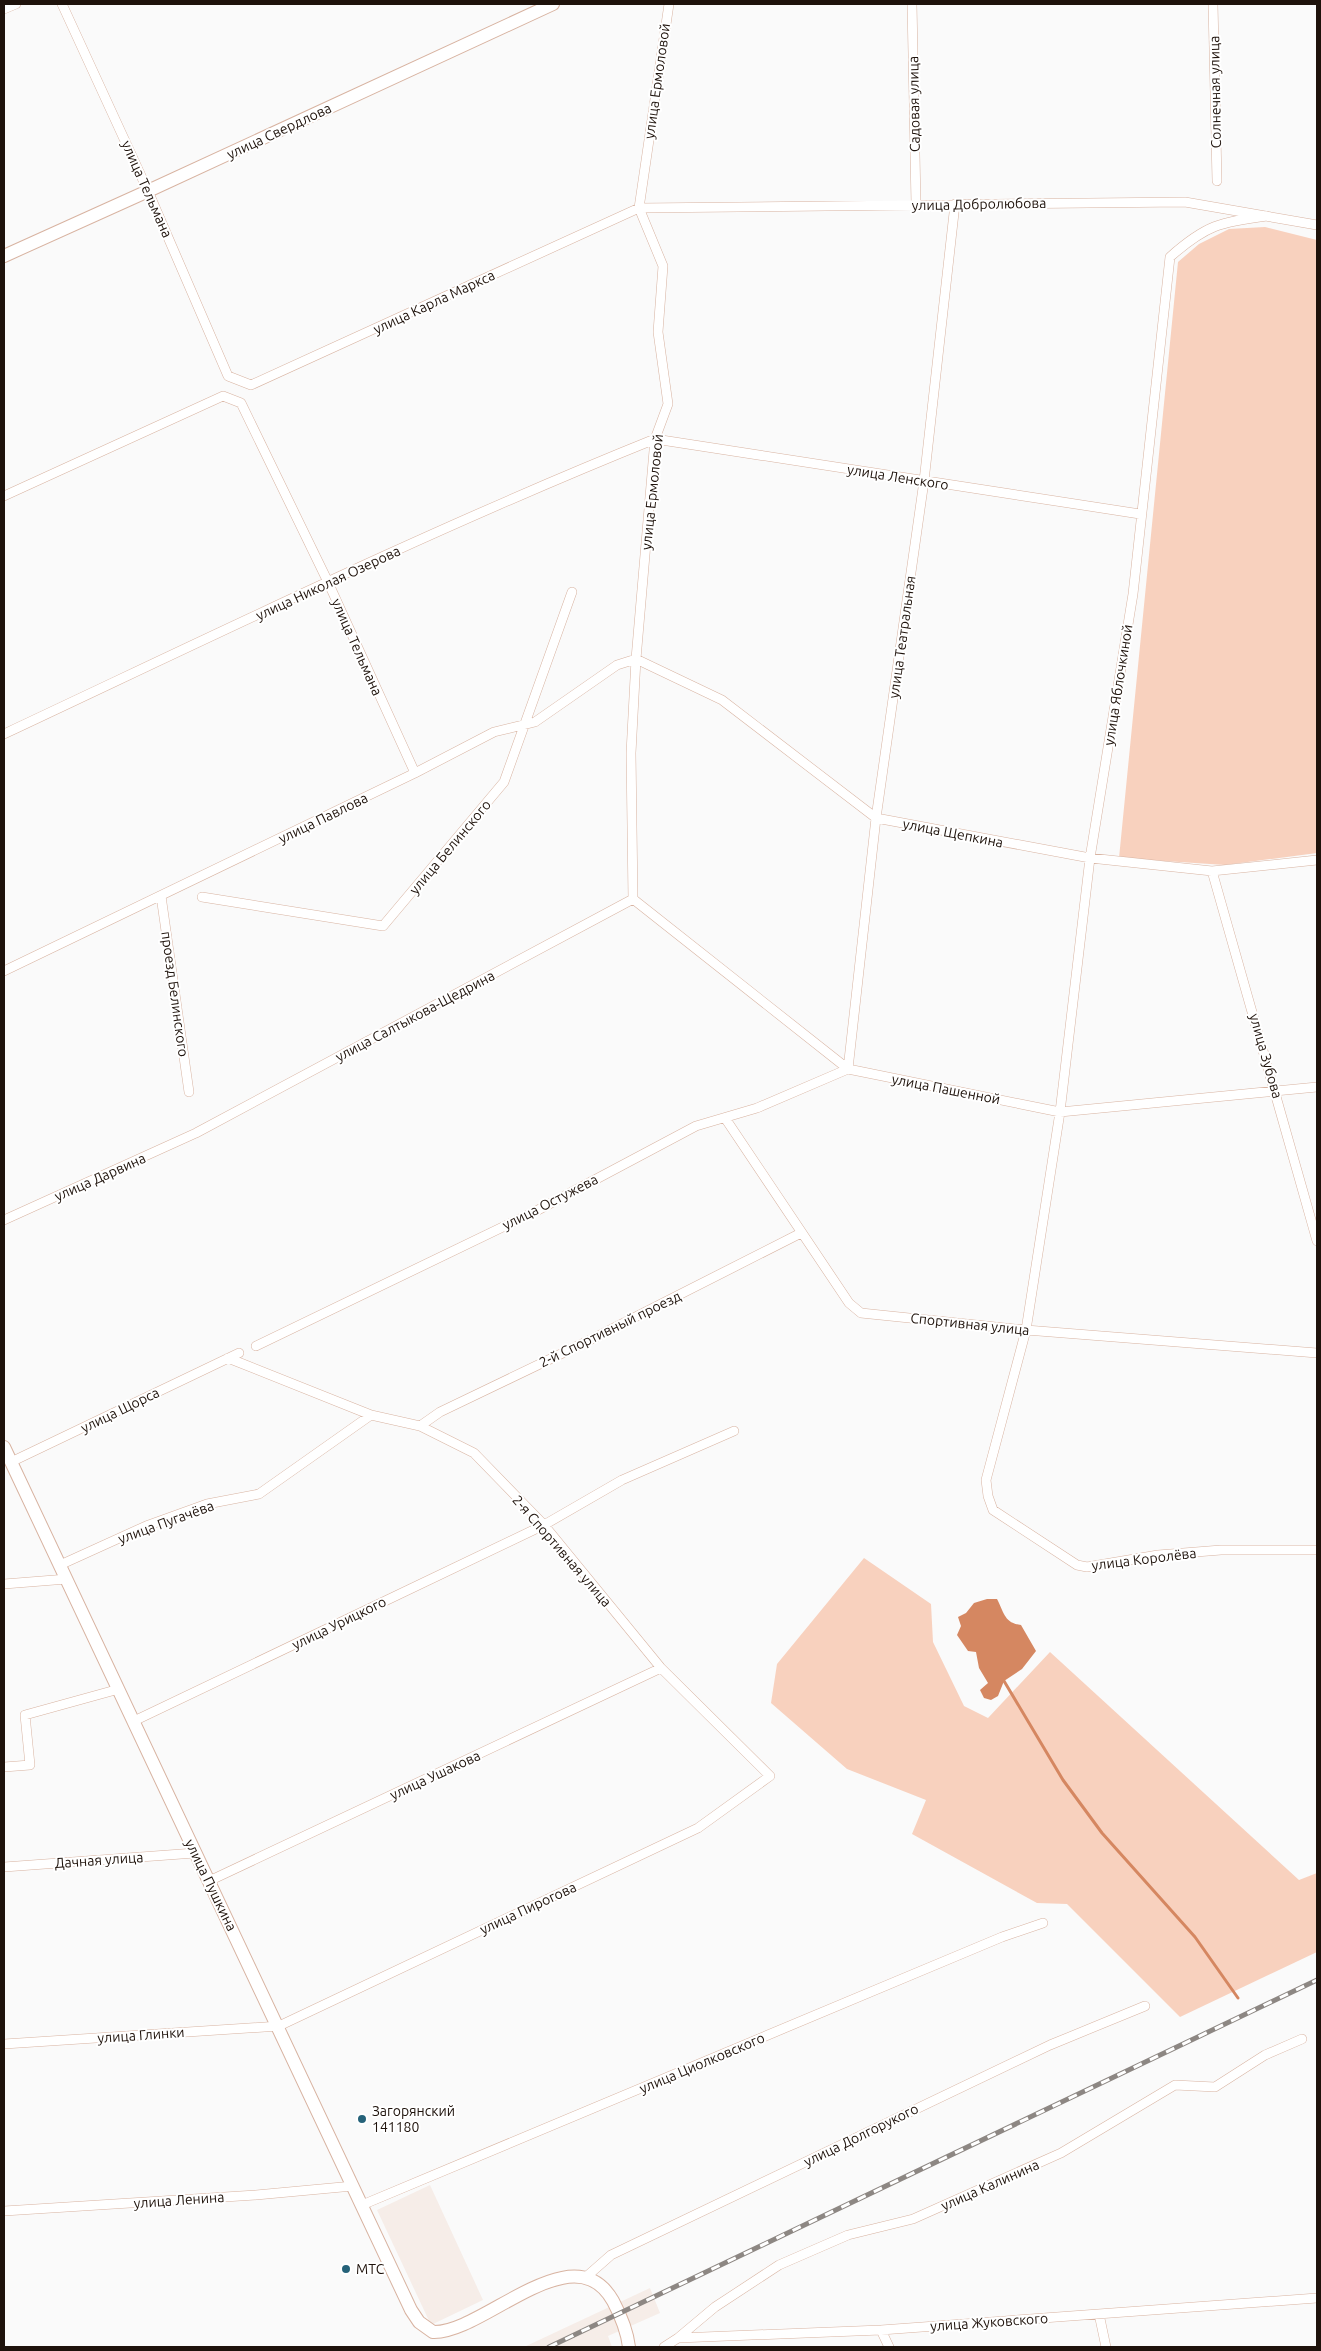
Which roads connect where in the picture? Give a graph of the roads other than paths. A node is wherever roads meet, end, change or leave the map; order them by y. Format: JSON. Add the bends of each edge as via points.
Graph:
{"nodes":[{"id":1,"x":16,"y":4,"type":"edge"},
{"id":2,"x":62,"y":4,"type":"edge"},
{"id":3,"x":553,"y":4,"type":"edge"},
{"id":4,"x":669,"y":4,"type":"edge"},
{"id":5,"x":912,"y":4,"type":"edge"},
{"id":6,"x":1213,"y":4,"type":"edge"},
{"id":7,"x":4,"y":9,"type":"edge"},
{"id":8,"x":1217,"y":181,"type":"dead end"},
{"id":9,"x":148,"y":191,"type":"junction"},
{"id":10,"x":916,"y":204,"type":"junction"},
{"id":11,"x":955,"y":204,"type":"junction"},
{"id":12,"x":638,"y":208,"type":"junction"},
{"id":13,"x":1267,"y":216,"type":"junction"},
{"id":14,"x":1317,"y":225,"type":"edge"},
{"id":15,"x":4,"y":256,"type":"edge"},
{"id":16,"x":228,"y":376,"type":"joint"},
{"id":17,"x":655,"y":439,"type":"junction"},
{"id":18,"x":924,"y":481,"type":"junction"},
{"id":19,"x":4,"y":496,"type":"edge"},
{"id":20,"x":1140,"y":514,"type":"junction"},
{"id":21,"x":328,"y":582,"type":"junction"},
{"id":22,"x":572,"y":592,"type":"dead end"},
{"id":23,"x":636,"y":659,"type":"junction"},
{"id":24,"x":525,"y":725,"type":"junction"},
{"id":25,"x":4,"y":734,"type":"edge"},
{"id":26,"x":415,"y":773,"type":"junction"},
{"id":27,"x":876,"y":818,"type":"junction"},
{"id":28,"x":1090,"y":858,"type":"junction"},
{"id":29,"x":1317,"y":860,"type":"edge"},
{"id":30,"x":1212,"y":871,"type":"junction"},
{"id":31,"x":161,"y":896,"type":"junction"},
{"id":32,"x":202,"y":897,"type":"dead end"},
{"id":33,"x":633,"y":899,"type":"junction"},
{"id":34,"x":4,"y":971,"type":"edge"},
{"id":35,"x":848,"y":1069,"type":"junction"},
{"id":36,"x":1317,"y":1087,"type":"edge"},
{"id":37,"x":1276,"y":1090,"type":"junction"},
{"id":38,"x":189,"y":1092,"type":"dead end"},
{"id":39,"x":1060,"y":1112,"type":"junction"},
{"id":40,"x":725,"y":1118,"type":"junction"},
{"id":41,"x":196,"y":1133,"type":"joint"},
{"id":42,"x":4,"y":1220,"type":"edge"},
{"id":43,"x":801,"y":1233,"type":"junction"},
{"id":44,"x":1317,"y":1241,"type":"edge"},
{"id":45,"x":1026,"y":1330,"type":"junction"},
{"id":46,"x":256,"y":1346,"type":"dead end"},
{"id":47,"x":239,"y":1353,"type":"dead end"},
{"id":48,"x":1317,"y":1353,"type":"edge"},
{"id":49,"x":228,"y":1358,"type":"junction"},
{"id":50,"x":372,"y":1415,"type":"junction"},
{"id":51,"x":420,"y":1426,"type":"junction"},
{"id":52,"x":734,"y":1431,"type":"dead end"},
{"id":53,"x":4,"y":1447,"type":"edge"},
{"id":54,"x":11,"y":1462,"type":"junction"},
{"id":55,"x":544,"y":1525,"type":"junction"},
{"id":56,"x":1317,"y":1550,"type":"edge"},
{"id":57,"x":60,"y":1565,"type":"junction"},
{"id":58,"x":67,"y":1579,"type":"junction"},
{"id":59,"x":4,"y":1584,"type":"edge"},
{"id":60,"x":661,"y":1668,"type":"junction"},
{"id":61,"x":119,"y":1689,"type":"junction"},
{"id":62,"x":134,"y":1721,"type":"junction"},
{"id":63,"x":4,"y":1767,"type":"edge"},
{"id":64,"x":770,"y":1776,"type":"joint"},
{"id":65,"x":195,"y":1852,"type":"junction"},
{"id":66,"x":4,"y":1867,"type":"edge"},
{"id":67,"x":209,"y":1881,"type":"junction"},
{"id":68,"x":1043,"y":1923,"type":"dead end"},
{"id":69,"x":1145,"y":2006,"type":"dead end"},
{"id":70,"x":278,"y":2026,"type":"junction"},
{"id":71,"x":1302,"y":2039,"type":"dead end"},
{"id":72,"x":4,"y":2044,"type":"edge"},
{"id":73,"x":353,"y":2186,"type":"junction"},
{"id":74,"x":362,"y":2205,"type":"junction"},
{"id":75,"x":4,"y":2212,"type":"edge"},
{"id":76,"x":586,"y":2277,"type":"junction"},
{"id":77,"x":1317,"y":2298,"type":"edge"},
{"id":78,"x":1099,"y":2314,"type":"junction"},
{"id":79,"x":882,"y":2330,"type":"junction"},
{"id":80,"x":678,"y":2338,"type":"junction"},
{"id":81,"x":629,"y":2347,"type":"edge"},
{"id":82,"x":664,"y":2347,"type":"edge"},
{"id":83,"x":889,"y":2347,"type":"edge"},
{"id":84,"x":1106,"y":2347,"type":"edge"}],
"edges":[{"from":1,"to":7,"type":"street"},
{"from":2,"to":9,"type":"street","name":"улица Тельмана"},
{"from":3,"to":9,"type":"main road","name":"улица Свердлова"},
{"from":4,"to":12,"type":"street","name":"улица Ермоловой"},
{"from":5,"to":10,"type":"street","name":"Садовая улица"},
{"from":6,"to":8,"type":"street","name":"Солнечная улица"},
{"from":9,"to":15,"type":"main road","name":"улица Свердлова"},
{"from":9,"to":16,"type":"street","name":"улица Тельмана"},
{"from":10,"to":11,"type":"street","name":"улица Добролюбова"},
{"from":10,"to":12,"type":"street","name":"улица Добролюбова"},
{"from":11,"to":13,"type":"street","name":"улица Добролюбова","via":[[1185,202]]},
{"from":11,"to":18,"type":"street","name":"улица Театральная"},
{"from":12,"to":16,"type":"street","name":"улица Карла Маркса","via":[[252,385]]},
{"from":12,"to":17,"type":"street","name":"улица Ермоловой","via":[[663,266],[658,332],[668,404]]},
{"from":13,"to":14,"type":"street","name":"улица Добролюбова"},
{"from":13,"to":20,"type":"street","name":"улица Яблочкиной","via":[[1228,221],[1195,235],[1170,256]]},
{"from":17,"to":18,"type":"street","name":"улица Ленского"},
{"from":17,"to":21,"type":"street","name":"улица Николая Озерова"},
{"from":17,"to":23,"type":"street","name":"улица Ермоловой"},
{"from":18,"to":20,"type":"street","name":"улица Ленского"},
{"from":18,"to":27,"type":"street","name":"улица Театральная"},
{"from":19,"to":21,"type":"street","name":"улица Тельмана","via":[[223,396],[241,403]]},
{"from":20,"to":28,"type":"street","name":"улица Яблочкиной","via":[[1133,594]]},
{"from":21,"to":25,"type":"street","name":"улица Николая Озерова"},
{"from":21,"to":26,"type":"street","name":"улица Тельмана"},
{"from":22,"to":24,"type":"street","name":"улица Белинского"},
{"from":23,"to":24,"type":"street","name":"улица Павлова","via":[[617,665],[535,722]]},
{"from":23,"to":27,"type":"street","name":"улица Щепкина","via":[[722,700]]},
{"from":23,"to":33,"type":"street","name":"улица Ермоловой","via":[[631,753]]},
{"from":24,"to":26,"type":"street","name":"улица Павлова","via":[[494,732]]},
{"from":24,"to":32,"type":"street","name":"улица Белинского","via":[[504,782],[383,926]]},
{"from":26,"to":31,"type":"street","name":"улица Павлова"},
{"from":27,"to":28,"type":"street","name":"улица Щепкина"},
{"from":27,"to":35,"type":"street","name":"улица Театральная"},
{"from":28,"to":30,"type":"street","name":"улица Щепкина"},
{"from":28,"to":39,"type":"street","name":"улица Яблочкиной"},
{"from":29,"to":30,"type":"street","name":"улица Щепкина"},
{"from":30,"to":37,"type":"street","name":"улица Зубова"},
{"from":31,"to":34,"type":"street","name":"улица Павлова"},
{"from":31,"to":38,"type":"street","name":"проезд Белинского"},
{"from":33,"to":35,"type":"street","name":"улица Пашенной"},
{"from":33,"to":41,"type":"street","name":"улица Салтыкова-Щедрина"},
{"from":35,"to":39,"type":"street","name":"улица Пашенной"},
{"from":35,"to":40,"type":"street","name":"улица Остужева","via":[[757,1108]]},
{"from":36,"to":37,"type":"street","name":"улица Пашенной"},
{"from":37,"to":39,"type":"street","name":"улица Пашенной"},
{"from":37,"to":44,"type":"street","name":"улица Зубова"},
{"from":39,"to":45,"type":"street","name":"улица Королёва"},
{"from":40,"to":43,"type":"street","name":"Спортивная улица"},
{"from":40,"to":46,"type":"street","name":"улица Остужева","via":[[696,1126],[538,1210]]},
{"from":41,"to":42,"type":"street","name":"улица Дарвина"},
{"from":43,"to":45,"type":"street","name":"Спортивная улица","via":[[849,1303],[862,1313]]},
{"from":43,"to":51,"type":"street","name":"2-й Спортивный проезд","via":[[440,1412]]},
{"from":45,"to":48,"type":"street","name":"Спортивная улица"},
{"from":45,"to":56,"type":"street","name":"улица Королёва","via":[[986,1480],[993,1510],[1001,1517],[1077,1565],[1087,1567],[1158,1555],[1221,1550]]},
{"from":47,"to":49,"type":"street"},
{"from":49,"to":50,"type":"street","name":"2-я Спортивная улица"},
{"from":49,"to":54,"type":"street","name":"улица Щорса"},
{"from":50,"to":51,"type":"street","name":"2-я Спортивная улица"},
{"from":50,"to":57,"type":"street","name":"улица Пугачёва","via":[[260,1494],[207,1504],[146,1526]]},
{"from":51,"to":55,"type":"street","name":"2-я Спортивная улица","via":[[474,1453]]},
{"from":52,"to":55,"type":"street","name":"улица Урицкого","via":[[622,1480]]},
{"from":53,"to":54,"type":"main road","name":"улица Пушкина"},
{"from":54,"to":57,"type":"main road","name":"улица Пушкина"},
{"from":55,"to":60,"type":"street","name":"2-я Спортивная улица"},
{"from":55,"to":62,"type":"street","name":"улица Урицкого"},
{"from":57,"to":58,"type":"main road","name":"улица Пушкина"},
{"from":58,"to":59,"type":"street"},
{"from":58,"to":61,"type":"main road","name":"улица Пушкина"},
{"from":60,"to":64,"type":"street","name":"2-я Спортивная улица"},
{"from":60,"to":67,"type":"street","name":"улица Ушакова"},
{"from":61,"to":62,"type":"main road","name":"улица Пушкина"},
{"from":61,"to":63,"type":"street","via":[[25,1715],[30,1765]]},
{"from":62,"to":65,"type":"main road","name":"улица Пушкина"},
{"from":64,"to":70,"type":"street","name":"улица Пирогова","via":[[698,1828]]},
{"from":65,"to":66,"type":"street","name":"Дачная улица"},
{"from":65,"to":67,"type":"main road","name":"улица Пушкина"},
{"from":67,"to":70,"type":"main road","name":"улица Пушкина"},
{"from":68,"to":74,"type":"street","name":"улица Циолковского","via":[[1002,1937]]},
{"from":69,"to":76,"type":"street","name":"улица Долгорукого","via":[[1050,2045],[611,2255]]},
{"from":70,"to":72,"type":"street","name":"улица Глинки"},
{"from":70,"to":73,"type":"main road","name":"улица Пушкина"},
{"from":71,"to":80,"type":"street","name":"улица Калинина","via":[[1265,2055],[1215,2088],[1175,2085],[1062,2153],[913,2219],[848,2234],[779,2266],[716,2306]]},
{"from":73,"to":74,"type":"main road","name":"улица Пушкина"},
{"from":73,"to":75,"type":"street","name":"улица Ленина"},
{"from":74,"to":76,"type":"main road","name":"улица Пушкина","via":[[419,2322],[433,2332],[451,2330],[547,2282]]},
{"from":76,"to":81,"type":"main road","via":[[609,2294],[628,2334]]},
{"from":77,"to":78,"type":"street","name":"улица Жуковского"},
{"from":78,"to":79,"type":"street","name":"улица Жуковского"},
{"from":78,"to":84,"type":"street"},
{"from":79,"to":80,"type":"street","name":"улица Жуковского"},
{"from":79,"to":83,"type":"street"},
{"from":80,"to":82,"type":"street"}]}
